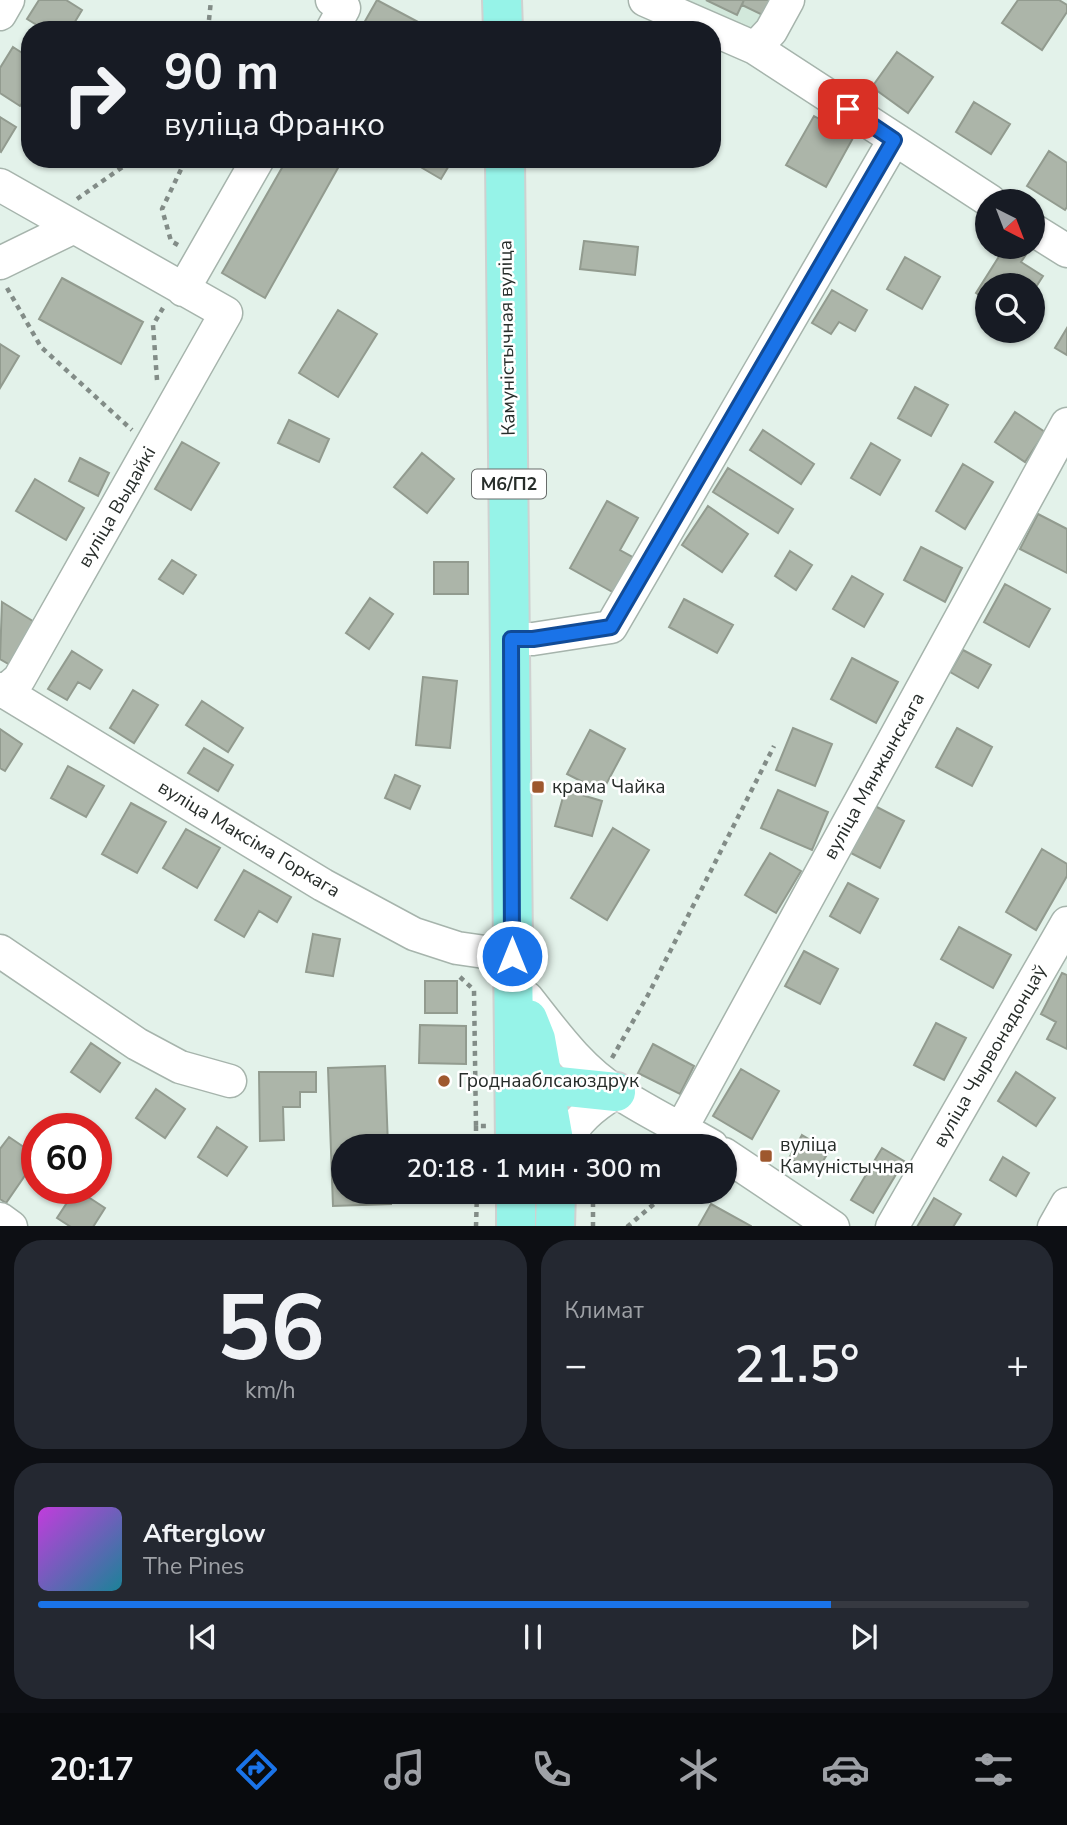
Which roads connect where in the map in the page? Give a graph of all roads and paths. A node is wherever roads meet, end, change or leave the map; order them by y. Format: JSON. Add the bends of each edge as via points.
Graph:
{"nodes":[{"id":1,"x":8,"y":0,"type":"edge"},
{"id":2,"x":211,"y":0,"type":"edge"},
{"id":3,"x":332,"y":0,"type":"edge"},
{"id":4,"x":502,"y":0,"type":"edge"},
{"id":5,"x":645,"y":0,"type":"edge"},
{"id":6,"x":788,"y":0,"type":"edge"},
{"id":7,"x":0,"y":14,"type":"edge"},
{"id":8,"x":209,"y":21,"type":"edge"},
{"id":9,"x":337,"y":21,"type":"edge"},
{"id":10,"x":503,"y":21,"type":"edge"},
{"id":11,"x":693,"y":21,"type":"edge"},
{"id":12,"x":721,"y":33,"type":"edge"},
{"id":13,"x":755,"y":48,"type":"junction"},
{"id":14,"x":894,"y":140,"type":"junction"},
{"id":15,"x":124,"y":168,"type":"edge"},
{"id":16,"x":182,"y":168,"type":"edge"},
{"id":17,"x":253,"y":168,"type":"edge"},
{"id":18,"x":505,"y":168,"type":"edge"},
{"id":19,"x":0,"y":184,"type":"edge"},
{"id":20,"x":975,"y":191,"type":"edge"},
{"id":21,"x":64,"y":221,"type":"junction"},
{"id":22,"x":1045,"y":237,"type":"edge"},
{"id":23,"x":1067,"y":251,"type":"edge"},
{"id":24,"x":202,"y":257,"type":"junction"},
{"id":25,"x":3,"y":275,"type":"edge"},
{"id":26,"x":179,"y":288,"type":"junction"},
{"id":27,"x":1067,"y":424,"type":"edge"},
{"id":28,"x":155,"y":439,"type":"junction"},
{"id":29,"x":511,"y":639,"type":"junction"},
{"id":30,"x":2,"y":691,"type":"edge"},
{"id":31,"x":774,"y":746,"type":"dead end"},
{"id":32,"x":1067,"y":923,"type":"edge"},
{"id":33,"x":0,"y":951,"type":"edge"},
{"id":34,"x":513,"y":968,"type":"junction"},
{"id":35,"x":613,"y":1077,"type":"junction"},
{"id":36,"x":230,"y":1081,"type":"dead end"},
{"id":37,"x":529,"y":1082,"type":"junction"},
{"id":38,"x":476,"y":1126,"type":"dead end"},
{"id":39,"x":681,"y":1129,"type":"junction"},
{"id":40,"x":476,"y":1134,"type":"edge"},
{"id":41,"x":518,"y":1134,"type":"edge"},
{"id":42,"x":550,"y":1134,"type":"edge"},
{"id":43,"x":569,"y":1134,"type":"edge"},
{"id":44,"x":690,"y":1134,"type":"edge"},
{"id":45,"x":737,"y":1163,"type":"edge"},
{"id":46,"x":477,"y":1204,"type":"edge"},
{"id":47,"x":516,"y":1204,"type":"edge"},
{"id":48,"x":556,"y":1204,"type":"edge"},
{"id":49,"x":593,"y":1204,"type":"edge"},
{"id":50,"x":654,"y":1204,"type":"edge"},
{"id":51,"x":1067,"y":1204,"type":"edge"},
{"id":52,"x":476,"y":1226,"type":"edge"},
{"id":53,"x":516,"y":1226,"type":"edge"},
{"id":54,"x":555,"y":1226,"type":"edge"},
{"id":55,"x":593,"y":1226,"type":"edge"},
{"id":56,"x":628,"y":1226,"type":"edge"},
{"id":57,"x":832,"y":1226,"type":"edge"},
{"id":58,"x":893,"y":1226,"type":"edge"},
{"id":59,"x":1055,"y":1226,"type":"edge"}],
"edges":[{"from":1,"to":7,"type":"street"},
{"from":2,"to":8,"type":"path"},
{"from":3,"to":9,"type":"street","via":[[344,8]]},
{"from":4,"to":10,"type":"main road"},
{"from":5,"to":11,"type":"street"},
{"from":6,"to":13,"type":"street","via":[[771,31]]},
{"from":12,"to":13,"type":"street"},
{"from":13,"to":14,"type":"street"},
{"from":14,"to":20,"type":"street"},
{"from":14,"to":29,"type":"street","via":[[611,627]]},
{"from":15,"to":21,"type":"path"},
{"from":16,"to":24,"type":"path","via":[[162,209],[171,242]]},
{"from":17,"to":24,"type":"street"},
{"from":18,"to":29,"type":"main road","name":"Камуністычная вуліца","number":"М6/П2"},
{"from":19,"to":21,"type":"street"},
{"from":21,"to":25,"type":"street"},
{"from":21,"to":26,"type":"street"},
{"from":22,"to":23,"type":"street"},
{"from":24,"to":26,"type":"street"},
{"from":25,"to":28,"type":"path","via":[[41,347]]},
{"from":26,"to":28,"type":"path","via":[[153,325]]},
{"from":26,"to":28,"type":"street","name":"вуліца Выдайкі","via":[[226,313]]},
{"from":27,"to":39,"type":"street","name":"вуліца Мянжынскага"},
{"from":28,"to":30,"type":"street","name":"вуліца Выдайкі","via":[[19,679]]},
{"from":29,"to":34,"type":"main road","name":"Камуністычная вуліца","number":"М6/П2"},
{"from":30,"to":34,"type":"street","name":"вуліца Максіма Горкага","via":[[323,885],[414,934]]},
{"from":31,"to":35,"type":"path","via":[[648,995]]},
{"from":32,"to":58,"type":"street","name":"вуліца Чырвонадонцаў"},
{"from":33,"to":36,"type":"street","via":[[137,1044],[180,1067]]},
{"from":34,"to":35,"type":"street","via":[[570,1052]]},
{"from":34,"to":37,"type":"main road","name":"Камуністычная вуліца","number":"М6/П2"},
{"from":35,"to":37,"type":"main road"},
{"from":35,"to":39,"type":"street"},
{"from":35,"to":43,"type":"street","via":[[597,1104]]},
{"from":37,"to":41,"type":"main road","name":"Камуністычная вуліца","number":"М6/П2"},
{"from":37,"to":42,"type":"main road","number":"М6/П2"},
{"from":38,"to":40,"type":"path"},
{"from":39,"to":44,"type":"street"},
{"from":45,"to":57,"type":"street"},
{"from":46,"to":52,"type":"path"},
{"from":47,"to":53,"type":"main road"},
{"from":48,"to":54,"type":"main road"},
{"from":49,"to":55,"type":"path"},
{"from":50,"to":56,"type":"path"},
{"from":51,"to":59,"type":"street"}]}
